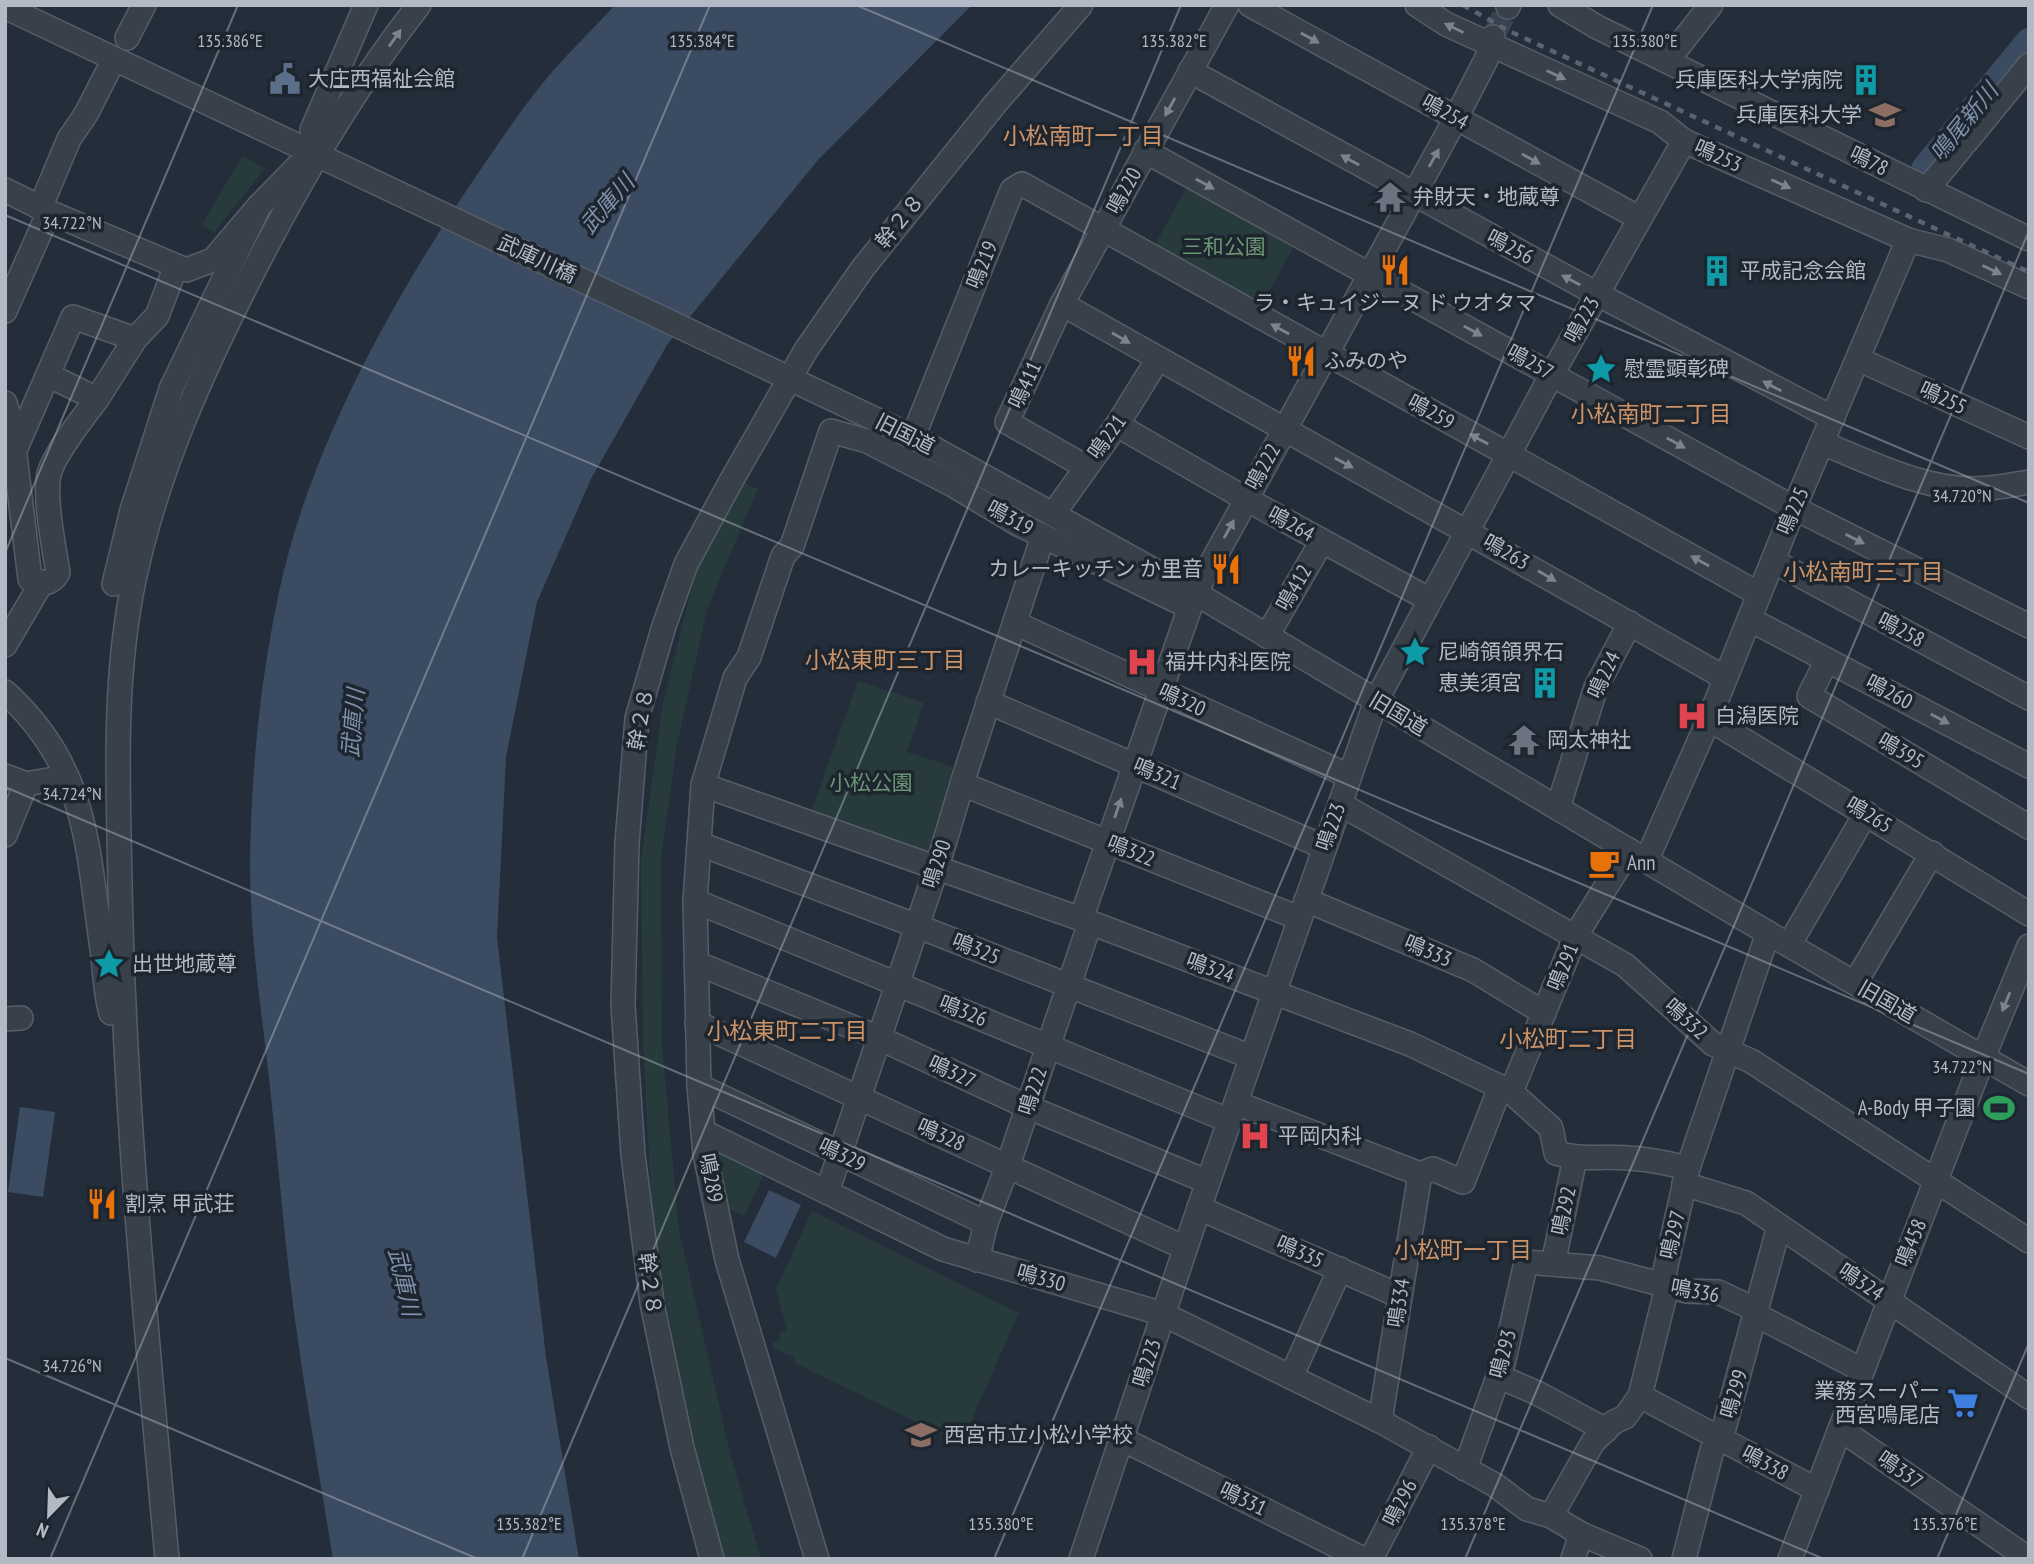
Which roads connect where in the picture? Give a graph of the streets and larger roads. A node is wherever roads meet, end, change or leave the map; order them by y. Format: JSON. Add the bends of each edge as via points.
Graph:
{"nodes":[{"id":1,"x":144,"y":5,"type":"edge"},
{"id":2,"x":366,"y":5,"type":"edge"},
{"id":3,"x":419,"y":5,"type":"edge"},
{"id":4,"x":1081,"y":5,"type":"edge"},
{"id":5,"x":1227,"y":5,"type":"edge"},
{"id":6,"x":1250,"y":5,"type":"edge"},
{"id":7,"x":1417,"y":5,"type":"edge"},
{"id":8,"x":1560,"y":5,"type":"edge"},
{"id":9,"x":1711,"y":5,"type":"edge"},
{"id":10,"x":5,"y":7,"type":"edge"},
{"id":11,"x":127,"y":38,"type":"dead end"},
{"id":12,"x":1493,"y":42,"type":"junction"},
{"id":13,"x":1667,"y":61,"type":"junction"},
{"id":14,"x":2029,"y":65,"type":"edge"},
{"id":15,"x":1190,"y":71,"type":"junction"},
{"id":16,"x":107,"y":73,"type":"dead end"},
{"id":17,"x":1456,"y":118,"type":"junction"},
{"id":18,"x":1684,"y":141,"type":"junction"},
{"id":19,"x":1145,"y":151,"type":"junction"},
{"id":20,"x":317,"y":156,"type":"junction"},
{"id":21,"x":5,"y":190,"type":"edge"},
{"id":22,"x":1926,"y":190,"type":"junction"},
{"id":23,"x":1414,"y":195,"type":"junction"},
{"id":24,"x":259,"y":206,"type":"junction"},
{"id":25,"x":44,"y":210,"type":"junction"},
{"id":26,"x":1639,"y":218,"type":"junction"},
{"id":27,"x":1102,"y":230,"type":"junction"},
{"id":28,"x":2029,"y":239,"type":"edge"},
{"id":29,"x":1908,"y":240,"type":"junction"},
{"id":30,"x":176,"y":266,"type":"junction"},
{"id":31,"x":1370,"y":275,"type":"junction"},
{"id":32,"x":2029,"y":288,"type":"edge"},
{"id":33,"x":1597,"y":294,"type":"junction"},
{"id":34,"x":1062,"y":304,"type":"junction"},
{"id":35,"x":5,"y":311,"type":"edge"},
{"id":36,"x":135,"y":339,"type":"junction"},
{"id":37,"x":1326,"y":354,"type":"junction"},
{"id":38,"x":1157,"y":359,"type":"junction"},
{"id":39,"x":1858,"y":359,"type":"junction"},
{"id":40,"x":758,"y":362,"type":"joint"},
{"id":41,"x":1552,"y":374,"type":"junction"},
{"id":42,"x":48,"y":375,"type":"junction"},
{"id":43,"x":791,"y":378,"type":"junction"},
{"id":44,"x":97,"y":399,"type":"junction"},
{"id":45,"x":5,"y":403,"type":"edge"},
{"id":46,"x":1833,"y":418,"type":"junction"},
{"id":47,"x":1117,"y":425,"type":"junction"},
{"id":48,"x":1284,"y":430,"type":"junction"},
{"id":49,"x":831,"y":431,"type":"joint"},
{"id":50,"x":913,"y":437,"type":"junction"},
{"id":51,"x":2029,"y":437,"type":"edge"},
{"id":52,"x":1822,"y":443,"type":"junction"},
{"id":53,"x":15,"y":450,"type":"junction"},
{"id":54,"x":1508,"y":455,"type":"junction"},
{"id":55,"x":1086,"y":467,"type":"junction"},
{"id":56,"x":2029,"y":482,"type":"edge"},
{"id":57,"x":1246,"y":499,"type":"junction"},
{"id":58,"x":1794,"y":508,"type":"junction"},
{"id":59,"x":1053,"y":514,"type":"junction"},
{"id":60,"x":1467,"y":530,"type":"junction"},
{"id":61,"x":16,"y":535,"type":"edge"},
{"id":62,"x":1043,"y":536,"type":"junction"},
{"id":63,"x":1322,"y":541,"type":"junction"},
{"id":64,"x":1773,"y":561,"type":"junction"},
{"id":65,"x":42,"y":582,"type":"junction"},
{"id":66,"x":114,"y":584,"type":"dead end"},
{"id":67,"x":1759,"y":594,"type":"junction"},
{"id":68,"x":1192,"y":600,"type":"junction"},
{"id":69,"x":1430,"y":600,"type":"junction"},
{"id":70,"x":1749,"y":619,"type":"junction"},
{"id":71,"x":1014,"y":623,"type":"junction"},
{"id":72,"x":1630,"y":623,"type":"junction"},
{"id":73,"x":2029,"y":626,"type":"edge"},
{"id":74,"x":1267,"y":636,"type":"junction"},
{"id":75,"x":5,"y":645,"type":"edge"},
{"id":76,"x":1828,"y":660,"type":"junction"},
{"id":77,"x":1725,"y":678,"type":"junction"},
{"id":78,"x":1160,"y":690,"type":"junction"},
{"id":79,"x":5,"y":692,"type":"edge"},
{"id":80,"x":2029,"y":698,"type":"edge"},
{"id":81,"x":1376,"y":701,"type":"junction"},
{"id":82,"x":988,"y":702,"type":"junction"},
{"id":83,"x":1709,"y":719,"type":"junction"},
{"id":84,"x":1133,"y":764,"type":"junction"},
{"id":85,"x":2029,"y":766,"type":"edge"},
{"id":86,"x":1349,"y":776,"type":"junction"},
{"id":87,"x":54,"y":779,"type":"dead end"},
{"id":88,"x":15,"y":780,"type":"edge"},
{"id":89,"x":962,"y":784,"type":"junction"},
{"id":90,"x":703,"y":785,"type":"junction"},
{"id":91,"x":1340,"y":804,"type":"junction"},
{"id":92,"x":10,"y":807,"type":"edge"},
{"id":93,"x":1558,"y":808,"type":"junction"},
{"id":94,"x":1866,"y":813,"type":"junction"},
{"id":95,"x":2029,"y":827,"type":"edge"},
{"id":96,"x":5,"y":835,"type":"edge"},
{"id":97,"x":1107,"y":841,"type":"junction"},
{"id":98,"x":700,"y":844,"type":"junction"},
{"id":99,"x":1324,"y":847,"type":"junction"},
{"id":100,"x":1932,"y":853,"type":"junction"},
{"id":101,"x":1638,"y":855,"type":"junction"},
{"id":102,"x":937,"y":867,"type":"junction"},
{"id":103,"x":695,"y":901,"type":"junction"},
{"id":104,"x":1303,"y":909,"type":"junction"},
{"id":105,"x":2029,"y":914,"type":"edge"},
{"id":106,"x":1085,"y":921,"type":"junction"},
{"id":107,"x":917,"y":926,"type":"junction"},
{"id":108,"x":1768,"y":933,"type":"junction"},
{"id":109,"x":1576,"y":935,"type":"junction"},
{"id":110,"x":1789,"y":945,"type":"junction"},
{"id":111,"x":2029,"y":946,"type":"edge"},
{"id":112,"x":696,"y":963,"type":"junction"},
{"id":113,"x":1855,"y":983,"type":"junction"},
{"id":114,"x":897,"y":984,"type":"junction"},
{"id":115,"x":1068,"y":985,"type":"junction"},
{"id":116,"x":1273,"y":992,"type":"junction"},
{"id":117,"x":1544,"y":1013,"type":"junction"},
{"id":118,"x":697,"y":1023,"type":"junction"},
{"id":119,"x":879,"y":1038,"type":"junction"},
{"id":120,"x":126,"y":1042,"type":"junction"},
{"id":121,"x":1047,"y":1045,"type":"junction"},
{"id":122,"x":1727,"y":1050,"type":"junction"},
{"id":123,"x":1251,"y":1057,"type":"junction"},
{"id":124,"x":1983,"y":1058,"type":"junction"},
{"id":125,"x":2029,"y":1084,"type":"edge"},
{"id":126,"x":699,"y":1086,"type":"junction"},
{"id":127,"x":1505,"y":1090,"type":"junction"},
{"id":128,"x":859,"y":1097,"type":"junction"},
{"id":129,"x":1028,"y":1107,"type":"junction"},
{"id":130,"x":1233,"y":1112,"type":"junction"},
{"id":131,"x":704,"y":1132,"type":"junction"},
{"id":132,"x":839,"y":1153,"type":"junction"},
{"id":133,"x":1575,"y":1158,"type":"junction"},
{"id":134,"x":1009,"y":1165,"type":"junction"},
{"id":135,"x":1420,"y":1174,"type":"junction"},
{"id":136,"x":1686,"y":1176,"type":"junction"},
{"id":137,"x":1208,"y":1182,"type":"junction"},
{"id":138,"x":1935,"y":1182,"type":"junction"},
{"id":139,"x":827,"y":1192,"type":"junction"},
{"id":140,"x":1199,"y":1208,"type":"junction"},
{"id":141,"x":986,"y":1223,"type":"junction"},
{"id":142,"x":1780,"y":1226,"type":"junction"},
{"id":143,"x":2029,"y":1241,"type":"edge"},
{"id":144,"x":1185,"y":1248,"type":"junction"},
{"id":145,"x":977,"y":1260,"type":"junction"},
{"id":146,"x":1553,"y":1264,"type":"junction"},
{"id":147,"x":1340,"y":1269,"type":"junction"},
{"id":148,"x":1663,"y":1285,"type":"junction"},
{"id":149,"x":1400,"y":1296,"type":"junction"},
{"id":150,"x":1889,"y":1300,"type":"junction"},
{"id":151,"x":1163,"y":1314,"type":"junction"},
{"id":152,"x":1756,"y":1315,"type":"junction"},
{"id":153,"x":1862,"y":1370,"type":"junction"},
{"id":154,"x":1498,"y":1376,"type":"junction"},
{"id":155,"x":1291,"y":1377,"type":"junction"},
{"id":156,"x":1640,"y":1396,"type":"junction"},
{"id":157,"x":2029,"y":1397,"type":"edge"},
{"id":158,"x":1380,"y":1421,"type":"junction"},
{"id":159,"x":1840,"y":1429,"type":"junction"},
{"id":160,"x":1606,"y":1430,"type":"junction"},
{"id":161,"x":1719,"y":1438,"type":"junction"},
{"id":162,"x":1122,"y":1440,"type":"junction"},
{"id":163,"x":1429,"y":1447,"type":"junction"},
{"id":164,"x":1465,"y":1469,"type":"junction"},
{"id":165,"x":1817,"y":1490,"type":"junction"},
{"id":166,"x":1551,"y":1516,"type":"junction"},
{"id":167,"x":1581,"y":1534,"type":"junction"},
{"id":168,"x":1792,"y":1558,"type":"edge"},
{"id":169,"x":167,"y":1559,"type":"edge"},
{"id":170,"x":712,"y":1559,"type":"edge"},
{"id":171,"x":817,"y":1559,"type":"edge"},
{"id":172,"x":1082,"y":1559,"type":"edge"},
{"id":173,"x":1363,"y":1559,"type":"edge"},
{"id":174,"x":1371,"y":1559,"type":"edge"},
{"id":175,"x":1573,"y":1559,"type":"edge"},
{"id":176,"x":1640,"y":1559,"type":"edge"},
{"id":177,"x":1684,"y":1559,"type":"edge"},
{"id":178,"x":2029,"y":1559,"type":"edge"}],
"edges":[{"from":1,"to":11,"type":"street"},
{"from":2,"to":20,"type":"street","via":[[312,130]]},
{"from":20,"to":3,"type":"street","one_way":true},
{"from":4,"to":43,"type":"street","name":"幹２８","via":[[863,268]]},
{"from":5,"to":15,"type":"street","name":"鳴220"},
{"from":6,"to":17,"type":"street","name":"鳴254","one_way":true},
{"from":12,"to":7,"type":"street","name":"鳴253","one_way":true,"via":[[1446,24]]},
{"from":8,"to":13,"type":"street","name":"鳴78"},
{"from":9,"to":13,"type":"street"},
{"from":10,"to":20,"type":"street","name":"武庫川橋"},
{"from":12,"to":17,"type":"street","name":"鳴222"},
{"from":12,"to":18,"type":"street","name":"鳴253","one_way":true,"via":[[1660,122]]},
{"from":13,"to":22,"type":"street","name":"鳴78"},
{"from":14,"to":22,"type":"street"},
{"from":15,"to":19,"type":"street","name":"鳴220","one_way":true},
{"from":23,"to":15,"type":"street","name":"鳴256","one_way":true},
{"from":16,"to":25,"type":"street","via":[[69,139]]},
{"from":23,"to":17,"type":"street","name":"鳴222","one_way":true},
{"from":17,"to":26,"type":"street","name":"鳴254","one_way":true},
{"from":18,"to":26,"type":"street","name":"鳴223"},
{"from":18,"to":29,"type":"street","name":"鳴253","one_way":true},
{"from":19,"to":27,"type":"street","name":"鳴220"},
{"from":19,"to":31,"type":"street","name":"鳴257","one_way":true},
{"from":20,"to":24,"type":"street","via":[[299,166]]},
{"from":20,"to":40,"type":"street","name":"武庫川橋"},
{"from":20,"to":120,"type":"street","via":[[197,385],[160,480],[133,582],[118,691]]},
{"from":21,"to":25,"type":"street"},
{"from":22,"to":28,"type":"street","name":"鳴78"},
{"from":23,"to":31,"type":"street","name":"鳴222"},
{"from":33,"to":23,"type":"street","name":"鳴256","one_way":true},
{"from":24,"to":30,"type":"street","via":[[213,260],[186,270]]},
{"from":24,"to":66,"type":"street","via":[[171,389],[139,484]]},
{"from":25,"to":30,"type":"street"},
{"from":25,"to":35,"type":"street"},
{"from":26,"to":33,"type":"street","name":"鳴223"},
{"from":27,"to":34,"type":"street","name":"鳴220"},
{"from":37,"to":27,"type":"street","name":"鳴259","one_way":true},
{"from":27,"to":50,"type":"street","name":"鳴219","via":[[1022,184],[1012,190]]},
{"from":29,"to":32,"type":"street","name":"鳴253","one_way":true,"via":[[1948,250]]},
{"from":29,"to":39,"type":"street","name":"鳴225"},
{"from":30,"to":36,"type":"street","via":[[157,316]]},
{"from":31,"to":37,"type":"street","name":"鳴222"},
{"from":31,"to":41,"type":"street","name":"鳴257","one_way":true},
{"from":33,"to":41,"type":"street","name":"鳴223"},
{"from":46,"to":33,"type":"street","name":"鳴256","one_way":true},
{"from":34,"to":38,"type":"street","name":"鳴263","one_way":true},
{"from":34,"to":55,"type":"street","name":"鳴411","via":[[1007,422]]},
{"from":36,"to":42,"type":"street","via":[[73,317]]},
{"from":36,"to":44,"type":"street"},
{"from":37,"to":48,"type":"street","name":"鳴222"},
{"from":54,"to":37,"type":"street","name":"鳴259","one_way":true},
{"from":38,"to":47,"type":"street","name":"鳴221"},
{"from":38,"to":48,"type":"street","name":"鳴263"},
{"from":39,"to":46,"type":"street","name":"鳴225"},
{"from":39,"to":51,"type":"street","name":"鳴255"},
{"from":40,"to":43,"type":"street","name":"旧国道"},
{"from":41,"to":54,"type":"street","name":"鳴223"},
{"from":41,"to":58,"type":"street","name":"鳴257","one_way":true},
{"from":42,"to":44,"type":"street"},
{"from":42,"to":53,"type":"street"},
{"from":43,"to":50,"type":"street","name":"旧国道"},
{"from":43,"to":170,"type":"street","name":"幹２８","via":[[686,564],[664,626],[637,718],[627,843],[623,1005],[633,1155],[652,1303],[682,1448]]},
{"from":44,"to":65,"type":"street","via":[[50,472],[58,573],[53,581]]},
{"from":45,"to":53,"type":"street"},
{"from":46,"to":52,"type":"street","name":"鳴225"},
{"from":47,"to":55,"type":"street","name":"鳴221"},
{"from":47,"to":57,"type":"street","name":"鳴264"},
{"from":48,"to":57,"type":"street","name":"鳴222"},
{"from":48,"to":60,"type":"street","name":"鳴263","one_way":true},
{"from":49,"to":62,"type":"street","name":"鳴319","via":[[867,441]]},
{"from":49,"to":90,"type":"street","name":"鳴289","via":[[749,657],[735,678]]},
{"from":50,"to":59,"type":"street","name":"旧国道"},
{"from":52,"to":56,"type":"street","via":[[1941,486],[1976,489]]},
{"from":52,"to":58,"type":"street","name":"鳴225"},
{"from":53,"to":61,"type":"street"},
{"from":54,"to":60,"type":"street","name":"鳴223"},
{"from":67,"to":54,"type":"street","name":"鳴259","one_way":true},
{"from":55,"to":59,"type":"street","name":"鳴221"},
{"from":57,"to":63,"type":"street","name":"鳴264"},
{"from":68,"to":57,"type":"street","name":"鳴222","one_way":true},
{"from":58,"to":64,"type":"street","name":"鳴225"},
{"from":58,"to":73,"type":"street","name":"鳴257","one_way":true},
{"from":59,"to":68,"type":"street","name":"旧国道"},
{"from":60,"to":69,"type":"street","name":"鳴223"},
{"from":60,"to":72,"type":"street","name":"鳴263","one_way":true},
{"from":61,"to":65,"type":"street","via":[[30,579]]},
{"from":62,"to":68,"type":"street","name":"鳴319"},
{"from":62,"to":71,"type":"street","name":"鳴290"},
{"from":63,"to":69,"type":"street","name":"鳴264"},
{"from":63,"to":74,"type":"street","name":"鳴412"},
{"from":64,"to":67,"type":"street","name":"鳴225"},
{"from":64,"to":80,"type":"street","name":"鳴258"},
{"from":65,"to":75,"type":"street"},
{"from":67,"to":70,"type":"street","name":"鳴225"},
{"from":68,"to":74,"type":"street","name":"旧国道"},
{"from":68,"to":78,"type":"street","name":"鳴222"},
{"from":69,"to":81,"type":"street","name":"鳴223"},
{"from":70,"to":76,"type":"street","name":"鳴260"},
{"from":70,"to":77,"type":"street","name":"鳴225"},
{"from":71,"to":78,"type":"street","name":"鳴320"},
{"from":71,"to":82,"type":"street","name":"鳴290"},
{"from":72,"to":77,"type":"street","name":"鳴263"},
{"from":72,"to":93,"type":"street","name":"鳴224","via":[[1596,687]]},
{"from":74,"to":81,"type":"street","name":"旧国道"},
{"from":76,"to":85,"type":"street","name":"鳴260","one_way":true},
{"from":76,"to":95,"type":"street","name":"鳴395","via":[[1809,696]]},
{"from":77,"to":83,"type":"street","name":"鳴225"},
{"from":78,"to":84,"type":"street","name":"鳴222"},
{"from":78,"to":86,"type":"street","name":"鳴320"},
{"from":79,"to":120,"type":"street","via":[[34,720],[74,789],[86,834],[109,1006],[121,1042]]},
{"from":81,"to":86,"type":"street","name":"鳴223"},
{"from":81,"to":93,"type":"street","name":"旧国道"},
{"from":82,"to":84,"type":"street","name":"鳴321"},
{"from":82,"to":89,"type":"street","name":"鳴290"},
{"from":83,"to":94,"type":"street","name":"鳴265"},
{"from":83,"to":101,"type":"street","name":"鳴225"},
{"from":97,"to":84,"type":"street","name":"鳴222","one_way":true},
{"from":84,"to":99,"type":"street","name":"鳴321"},
{"from":86,"to":91,"type":"street","name":"鳴223"},
{"from":87,"to":88,"type":"street"},
{"from":88,"to":92,"type":"street"},
{"from":89,"to":97,"type":"street","name":"鳴322"},
{"from":89,"to":102,"type":"street","name":"鳴290"},
{"from":90,"to":98,"type":"street","name":"鳴289"},
{"from":90,"to":102,"type":"street","name":"鳴324"},
{"from":91,"to":99,"type":"street","name":"鳴223"},
{"from":91,"to":109,"type":"street","name":"鳴332"},
{"from":92,"to":96,"type":"street"},
{"from":93,"to":101,"type":"street","name":"旧国道"},
{"from":94,"to":100,"type":"street","name":"鳴265"},
{"from":94,"to":110,"type":"street"},
{"from":97,"to":104,"type":"street","name":"鳴322"},
{"from":97,"to":106,"type":"street","name":"鳴222"},
{"from":98,"to":103,"type":"street","name":"鳴289"},
{"from":98,"to":107,"type":"street","name":"鳴325"},
{"from":99,"to":104,"type":"street","name":"鳴223"},
{"from":100,"to":105,"type":"street","name":"鳴265"},
{"from":100,"to":113,"type":"street"},
{"from":101,"to":108,"type":"street","name":"旧国道"},
{"from":101,"to":109,"type":"street","name":"鳴291"},
{"from":102,"to":106,"type":"street","name":"鳴324"},
{"from":102,"to":107,"type":"street","name":"鳴290"},
{"from":103,"to":112,"type":"street","name":"鳴289"},
{"from":103,"to":114,"type":"street","name":"鳴326"},
{"from":104,"to":116,"type":"street","name":"鳴223"},
{"from":104,"to":117,"type":"street","name":"鳴333","via":[[1473,970]]},
{"from":106,"to":115,"type":"street","name":"鳴222"},
{"from":106,"to":116,"type":"street","name":"鳴324"},
{"from":107,"to":114,"type":"street","name":"鳴290"},
{"from":107,"to":115,"type":"street","name":"鳴325"},
{"from":108,"to":110,"type":"street","name":"旧国道"},
{"from":108,"to":122,"type":"street","name":"鳴297"},
{"from":109,"to":117,"type":"street","name":"鳴291"},
{"from":109,"to":122,"type":"street","name":"鳴332","via":[[1625,965],[1713,1044]]},
{"from":110,"to":113,"type":"street","name":"旧国道"},
{"from":111,"to":124,"type":"street","name":"鳴458","one_way":true},
{"from":112,"to":118,"type":"street","name":"鳴289"},
{"from":112,"to":119,"type":"street","name":"鳴327"},
{"from":113,"to":124,"type":"street","name":"旧国道"},
{"from":114,"to":119,"type":"street","name":"鳴290"},
{"from":114,"to":121,"type":"street","name":"鳴326"},
{"from":115,"to":121,"type":"street","name":"鳴222"},
{"from":115,"to":123,"type":"street","name":"鳴325"},
{"from":116,"to":123,"type":"street","name":"鳴223"},
{"from":116,"to":127,"type":"street","name":"鳴324","via":[[1410,1044]]},
{"from":117,"to":127,"type":"street","name":"鳴291"},
{"from":118,"to":126,"type":"street","name":"鳴289"},
{"from":118,"to":128,"type":"street","name":"鳴328"},
{"from":119,"to":128,"type":"street","name":"鳴290"},
{"from":119,"to":129,"type":"street","name":"鳴327"},
{"from":120,"to":169,"type":"street"},
{"from":121,"to":129,"type":"street","name":"鳴222"},
{"from":121,"to":130,"type":"street","name":"鳴326"},
{"from":122,"to":136,"type":"street","name":"鳴297"},
{"from":122,"to":138,"type":"street","name":"鳴332","via":[[1751,1061]]},
{"from":123,"to":130,"type":"street","name":"鳴223"},
{"from":124,"to":125,"type":"street","name":"旧国道"},
{"from":124,"to":138,"type":"street","name":"鳴458"},
{"from":126,"to":131,"type":"street","name":"鳴289"},
{"from":126,"to":132,"type":"street","name":"鳴329"},
{"from":127,"to":133,"type":"street","name":"鳴324","via":[[1551,1128],[1556,1153]]},
{"from":127,"to":135,"type":"street","name":"鳴291","via":[[1463,1181],[1433,1169]]},
{"from":128,"to":132,"type":"street","name":"鳴290"},
{"from":128,"to":134,"type":"street","name":"鳴328"},
{"from":129,"to":134,"type":"street","name":"鳴222"},
{"from":129,"to":137,"type":"street","name":"鳴327"},
{"from":130,"to":135,"type":"street"},
{"from":130,"to":137,"type":"street","name":"鳴223"},
{"from":131,"to":139,"type":"street","name":"鳴330"},
{"from":131,"to":171,"type":"street","name":"鳴289","via":[[727,1259]]},
{"from":132,"to":139,"type":"street","name":"鳴290"},
{"from":132,"to":141,"type":"street","name":"鳴329"},
{"from":133,"to":136,"type":"street","name":"鳴324","via":[[1648,1160]]},
{"from":133,"to":146,"type":"street","name":"鳴292"},
{"from":134,"to":141,"type":"street","name":"鳴222"},
{"from":134,"to":144,"type":"street","name":"鳴328"},
{"from":135,"to":149,"type":"street","name":"鳴334"},
{"from":136,"to":142,"type":"street","name":"鳴324","via":[[1746,1203]]},
{"from":136,"to":148,"type":"street","name":"鳴297"},
{"from":137,"to":140,"type":"street","name":"鳴223"},
{"from":138,"to":143,"type":"street","name":"鳴332"},
{"from":138,"to":150,"type":"street","name":"鳴458"},
{"from":139,"to":145,"type":"street","name":"鳴330","via":[[943,1249]]},
{"from":140,"to":144,"type":"street","name":"鳴223"},
{"from":140,"to":147,"type":"street","name":"鳴335"},
{"from":141,"to":145,"type":"street","name":"鳴222"},
{"from":142,"to":150,"type":"street","name":"鳴324"},
{"from":142,"to":152,"type":"street","name":"鳴299"},
{"from":144,"to":151,"type":"street","name":"鳴223"},
{"from":145,"to":151,"type":"street","name":"鳴330"},
{"from":146,"to":148,"type":"street","name":"鳴336","via":[[1600,1268]]},
{"from":146,"to":154,"type":"street","name":"鳴293","via":[[1526,1262]]},
{"from":147,"to":149,"type":"street","name":"鳴335"},
{"from":147,"to":155,"type":"street"},
{"from":148,"to":152,"type":"street","name":"鳴336","via":[[1717,1292],[1750,1307]]},
{"from":148,"to":156,"type":"street","name":"鳴297","via":[[1665,1295]]},
{"from":149,"to":158,"type":"street","name":"鳴334"},
{"from":150,"to":153,"type":"street","name":"鳴458"},
{"from":150,"to":157,"type":"street","name":"鳴324"},
{"from":151,"to":155,"type":"street","name":"鳴330"},
{"from":151,"to":162,"type":"street","name":"鳴223"},
{"from":152,"to":153,"type":"street","name":"鳴336"},
{"from":152,"to":161,"type":"street","name":"鳴299"},
{"from":153,"to":159,"type":"street","name":"鳴458"},
{"from":154,"to":160,"type":"street"},
{"from":154,"to":164,"type":"street","name":"鳴293"},
{"from":155,"to":158,"type":"street","name":"鳴330"},
{"from":156,"to":160,"type":"street","name":"鳴297","via":[[1625,1417]]},
{"from":156,"to":161,"type":"street","name":"鳴338"},
{"from":158,"to":163,"type":"street","name":"鳴330"},
{"from":159,"to":165,"type":"street","name":"鳴458"},
{"from":159,"to":178,"type":"street","name":"鳴337"},
{"from":160,"to":166,"type":"street","name":"鳴297","via":[[1592,1442]]},
{"from":161,"to":165,"type":"street","name":"鳴338"},
{"from":161,"to":177,"type":"street","name":"鳴299"},
{"from":162,"to":172,"type":"street","name":"鳴223"},
{"from":162,"to":173,"type":"street","name":"鳴331"},
{"from":163,"to":164,"type":"street"},
{"from":163,"to":174,"type":"street","name":"鳴296"},
{"from":164,"to":166,"type":"street","via":[[1527,1509]]},
{"from":165,"to":168,"type":"street"},
{"from":166,"to":167,"type":"street"},
{"from":167,"to":175,"type":"street"},
{"from":167,"to":176,"type":"street"}]}
